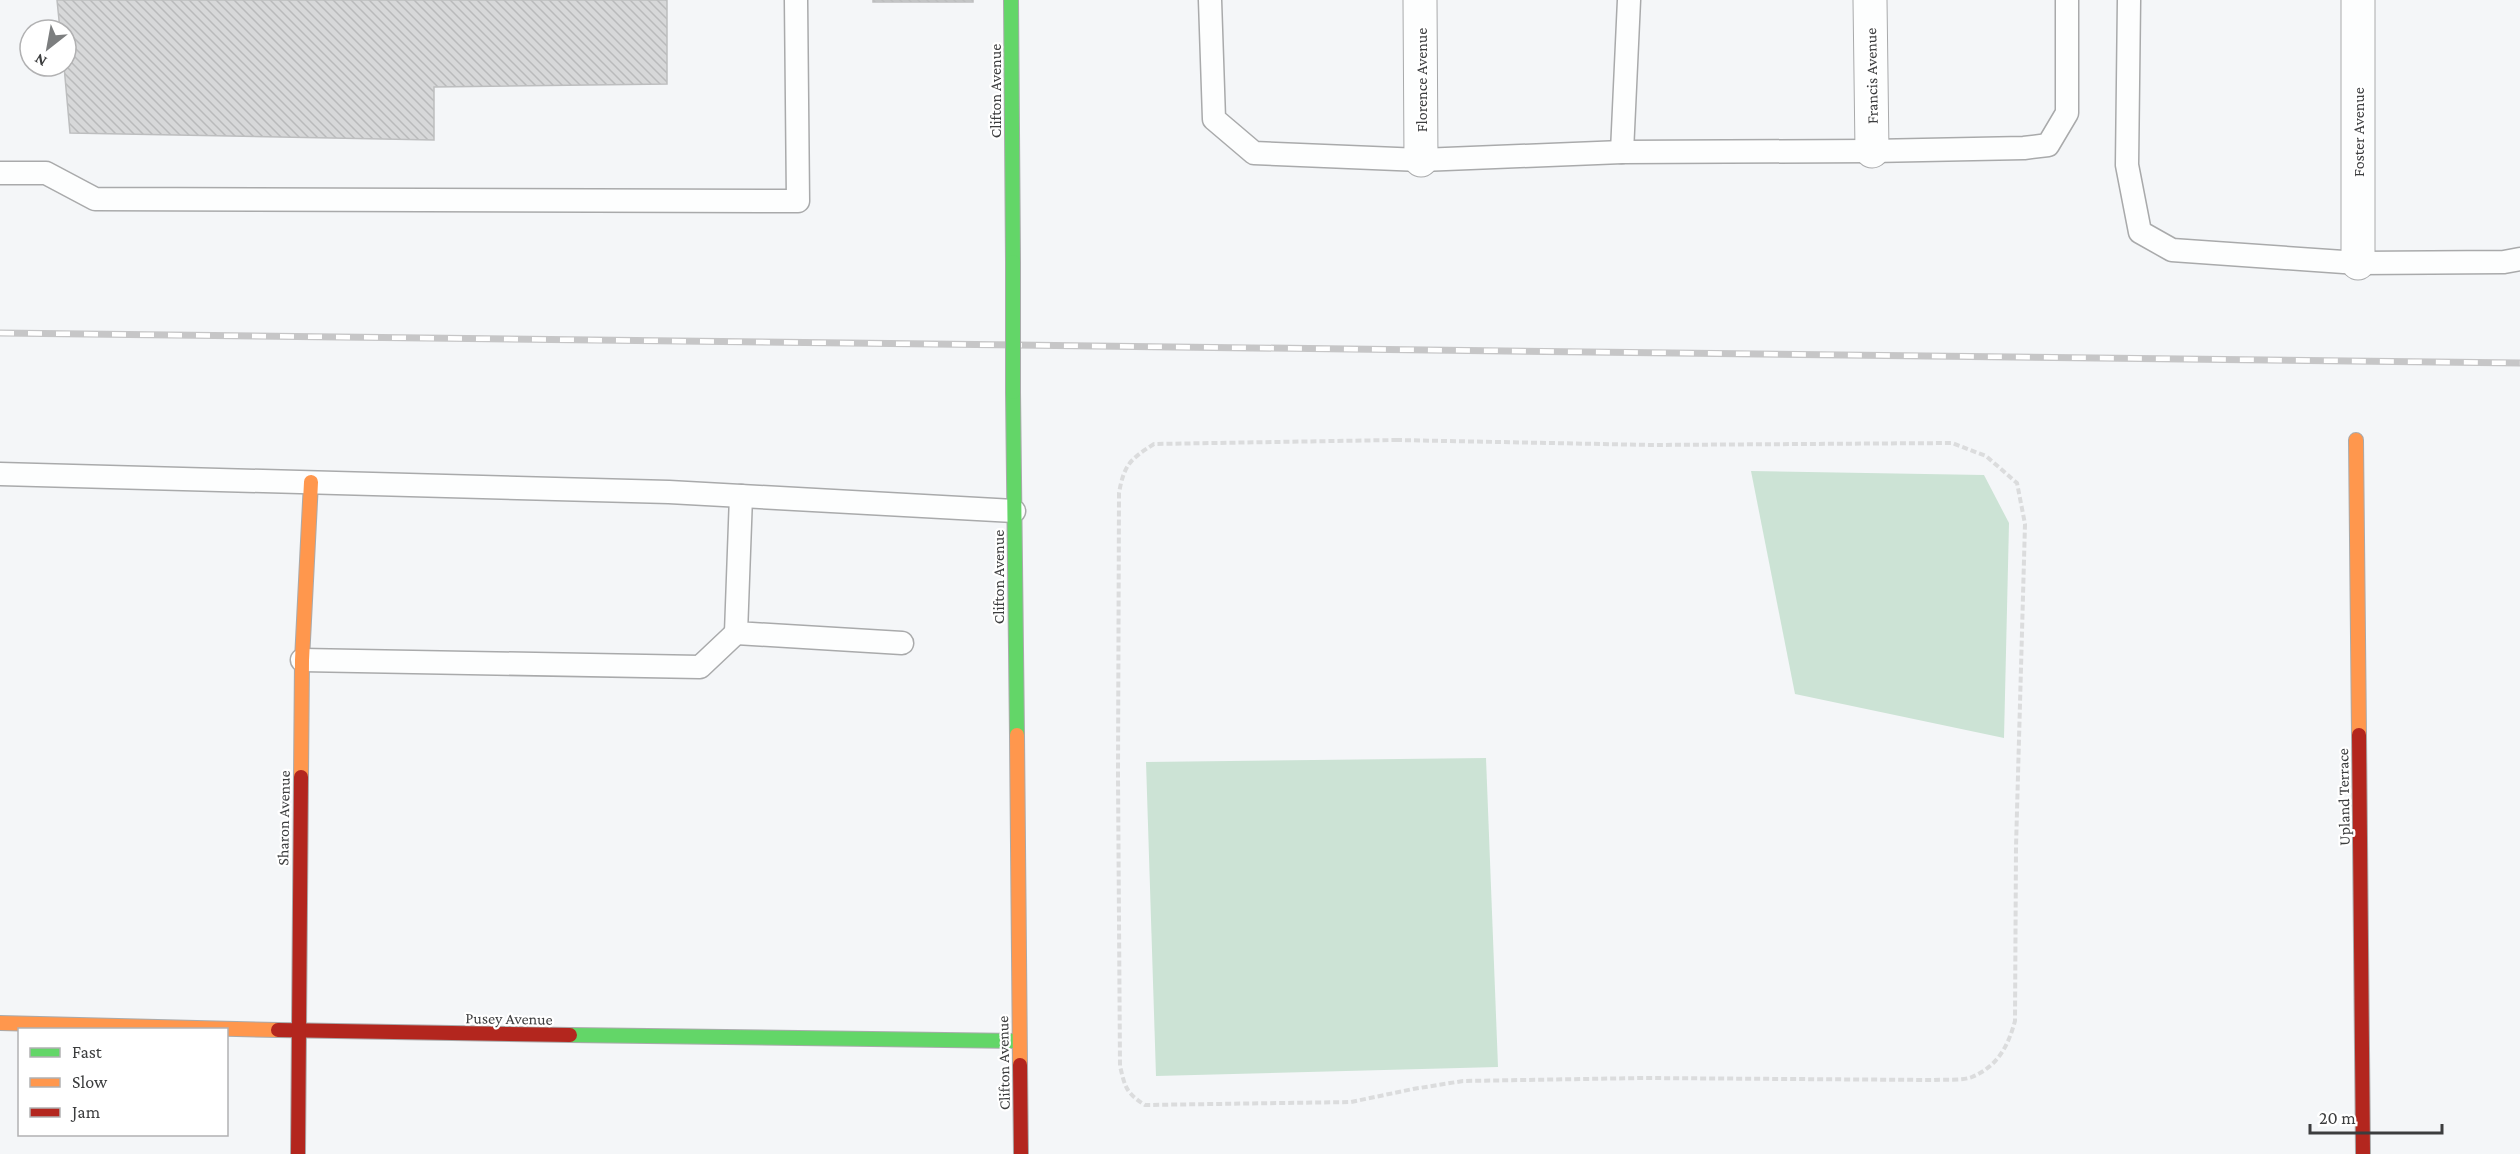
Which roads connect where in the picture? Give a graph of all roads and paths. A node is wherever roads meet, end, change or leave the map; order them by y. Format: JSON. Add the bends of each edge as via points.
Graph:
{"nodes":[{"id":1,"x":796,"y":0,"type":"edge"},
{"id":2,"x":1011,"y":0,"type":"edge"},
{"id":3,"x":1210,"y":0,"type":"edge"},
{"id":4,"x":1420,"y":0,"type":"edge"},
{"id":5,"x":1629,"y":0,"type":"edge"},
{"id":6,"x":1870,"y":0,"type":"edge"},
{"id":7,"x":2067,"y":0,"type":"edge"},
{"id":8,"x":2129,"y":0,"type":"edge"},
{"id":9,"x":2358,"y":0,"type":"edge"},
{"id":10,"x":1622,"y":152,"type":"junction"},
{"id":11,"x":1872,"y":152,"type":"junction"},
{"id":12,"x":1421,"y":160,"type":"junction"},
{"id":13,"x":0,"y":173,"type":"edge"},
{"id":14,"x":2520,"y":259,"type":"edge"},
{"id":15,"x":2358,"y":263,"type":"junction"},
{"id":16,"x":2356,"y":440,"type":"dead end"},
{"id":17,"x":0,"y":474,"type":"edge"},
{"id":18,"x":311,"y":483,"type":"junction"},
{"id":19,"x":741,"y":496,"type":"junction"},
{"id":20,"x":1014,"y":511,"type":"junction"},
{"id":21,"x":736,"y":633,"type":"junction"},
{"id":22,"x":902,"y":643,"type":"dead end"},
{"id":23,"x":302,"y":660,"type":"junction"},
{"id":24,"x":0,"y":1023,"type":"edge"},
{"id":25,"x":186,"y":1028,"type":"edge"},
{"id":26,"x":228,"y":1029,"type":"edge"},
{"id":27,"x":297,"y":1031,"type":"junction"},
{"id":28,"x":1018,"y":1041,"type":"junction"},
{"id":29,"x":1145,"y":1105,"type":"joint"},
{"id":30,"x":298,"y":1154,"type":"edge"},
{"id":31,"x":1021,"y":1154,"type":"edge"},
{"id":32,"x":2363,"y":1154,"type":"edge"}],
"edges":[{"from":1,"to":13,"type":"lane","via":[[798,201],[95,199],[46,173]]},
{"from":2,"to":20,"type":"street","name":"Clifton Avenue","bridge":true},
{"from":3,"to":12,"type":"lane","via":[[1214,119],[1254,153]]},
{"from":4,"to":12,"type":"street","name":"Florence Avenue"},
{"from":5,"to":10,"type":"lane"},
{"from":6,"to":11,"type":"street","name":"Francis Avenue"},
{"from":7,"to":11,"type":"lane","via":[[2067,113],[2048,145]]},
{"from":8,"to":15,"type":"lane","via":[[2127,165],[2140,232],[2172,250]]},
{"from":9,"to":15,"type":"street","name":"Foster Avenue"},
{"from":10,"to":11,"type":"lane"},
{"from":10,"to":12,"type":"lane"},
{"from":14,"to":15,"type":"lane"},
{"from":16,"to":32,"type":"street","name":"Upland Terrace"},
{"from":17,"to":18,"type":"lane"},
{"from":18,"to":19,"type":"lane"},
{"from":18,"to":23,"type":"street","name":"Sharon Avenue"},
{"from":19,"to":20,"type":"lane"},
{"from":19,"to":21,"type":"lane"},
{"from":20,"to":28,"type":"street","name":"Clifton Avenue"},
{"from":21,"to":22,"type":"lane"},
{"from":21,"to":23,"type":"lane","via":[[700,668]]},
{"from":23,"to":27,"type":"street","name":"Sharon Avenue"},
{"from":24,"to":25,"type":"street","name":"Pusey Avenue"},
{"from":26,"to":27,"type":"street","name":"Pusey Avenue"},
{"from":27,"to":28,"type":"street","name":"Pusey Avenue"},
{"from":27,"to":30,"type":"street","name":"Sharon Avenue"},
{"from":28,"to":31,"type":"street","name":"Clifton Avenue"},
{"from":29,"to":29,"type":"path","via":[[1131,1096],[1120,1066],[1119,494],[1123,473],[1133,457],[1154,444],[1190,442],[1952,444],[1986,456],[2017,483],[2025,524],[2015,1021],[2008,1044],[1993,1063],[1971,1077],[1934,1080],[1463,1081],[1351,1102]]}]}
